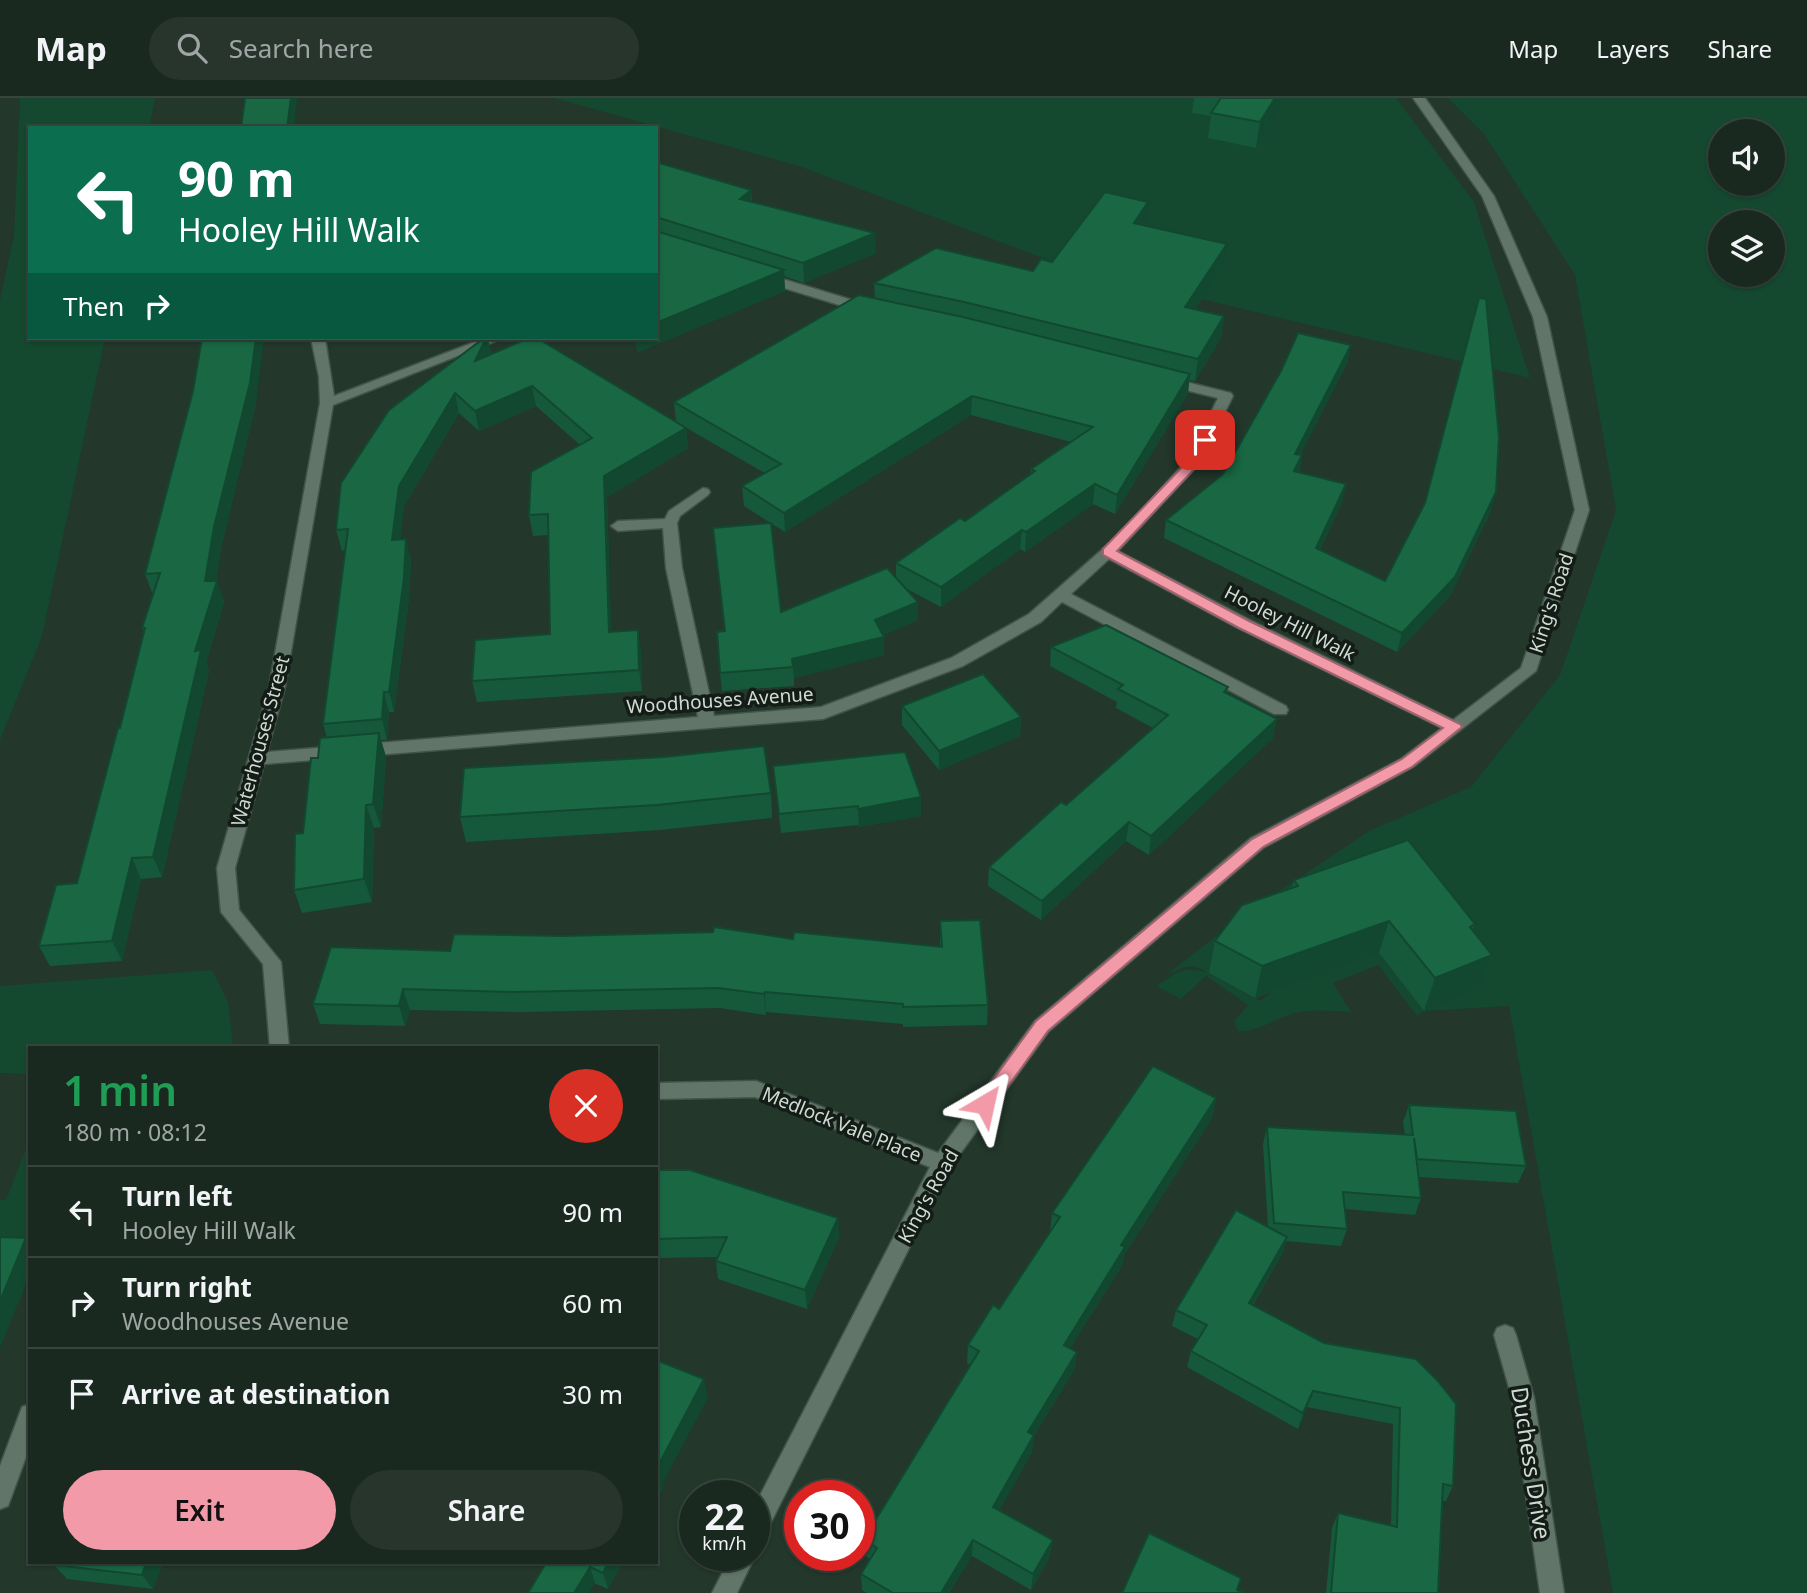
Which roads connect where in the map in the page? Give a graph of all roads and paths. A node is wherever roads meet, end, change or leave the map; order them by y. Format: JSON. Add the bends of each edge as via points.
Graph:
{"nodes":[{"id":1,"x":1419,"y":98,"type":"edge"},
{"id":2,"x":744,"y":271,"type":"edge"},
{"id":3,"x":884,"y":313,"type":"edge"},
{"id":4,"x":318,"y":340,"type":"edge"},
{"id":5,"x":491,"y":340,"type":"edge"},
{"id":6,"x":1147,"y":376,"type":"edge"},
{"id":7,"x":327,"y":403,"type":"junction"},
{"id":8,"x":704,"y":492,"type":"dead end"},
{"id":9,"x":670,"y":523,"type":"junction"},
{"id":10,"x":618,"y":526,"type":"dead end"},
{"id":11,"x":1108,"y":552,"type":"junction"},
{"id":12,"x":1060,"y":596,"type":"junction"},
{"id":13,"x":1280,"y":710,"type":"dead end"},
{"id":14,"x":708,"y":722,"type":"junction"},
{"id":15,"x":1454,"y":727,"type":"junction"},
{"id":16,"x":257,"y":759,"type":"junction"},
{"id":17,"x":279,"y":1046,"type":"edge"},
{"id":18,"x":658,"y":1091,"type":"edge"},
{"id":19,"x":942,"y":1163,"type":"junction"},
{"id":20,"x":1505,"y":1335,"type":"dead end"},
{"id":21,"x":28,"y":1420,"type":"edge"},
{"id":22,"x":0,"y":1498,"type":"edge"},
{"id":23,"x":770,"y":1501,"type":"edge"},
{"id":24,"x":735,"y":1571,"type":"edge"},
{"id":25,"x":724,"y":1593,"type":"edge"},
{"id":26,"x":1552,"y":1593,"type":"edge"}],
"edges":[{"from":1,"to":15,"type":"street","name":"King's Road","via":[[1489,195],[1540,317],[1582,510],[1528,671]]},
{"from":2,"to":3,"type":"street"},
{"from":4,"to":7,"type":"street","name":"Waterhouses Street","via":[[327,377]]},
{"from":5,"to":7,"type":"street"},
{"from":6,"to":11,"type":"street","name":"Woodhouses Avenue","via":[[1226,396],[1194,461]]},
{"from":7,"to":16,"type":"street","name":"Waterhouses Street","via":[[277,687]]},
{"from":8,"to":9,"type":"street","via":[[674,514]]},
{"from":9,"to":10,"type":"street"},
{"from":9,"to":14,"type":"street","via":[[674,568]]},
{"from":11,"to":12,"type":"street","name":"Woodhouses Avenue"},
{"from":11,"to":15,"type":"street","name":"Hooley Hill Walk"},
{"from":12,"to":13,"type":"street"},
{"from":12,"to":14,"type":"street","name":"Woodhouses Avenue","via":[[1035,618],[957,662],[823,713]]},
{"from":14,"to":16,"type":"street","name":"Woodhouses Avenue"},
{"from":15,"to":19,"type":"street","name":"King's Road","via":[[1407,763],[1247,851],[1042,1026]]},
{"from":16,"to":17,"type":"street","name":"Waterhouses Street","via":[[226,868],[230,912],[272,962]]},
{"from":18,"to":19,"type":"street","name":"Medlock Vale Place","via":[[756,1089]]},
{"from":19,"to":23,"type":"street","name":"King's Road"},
{"from":20,"to":26,"type":"street","name":"Duchess Drive","via":[[1523,1398]]},
{"from":21,"to":22,"type":"street"},
{"from":24,"to":25,"type":"street"}]}
